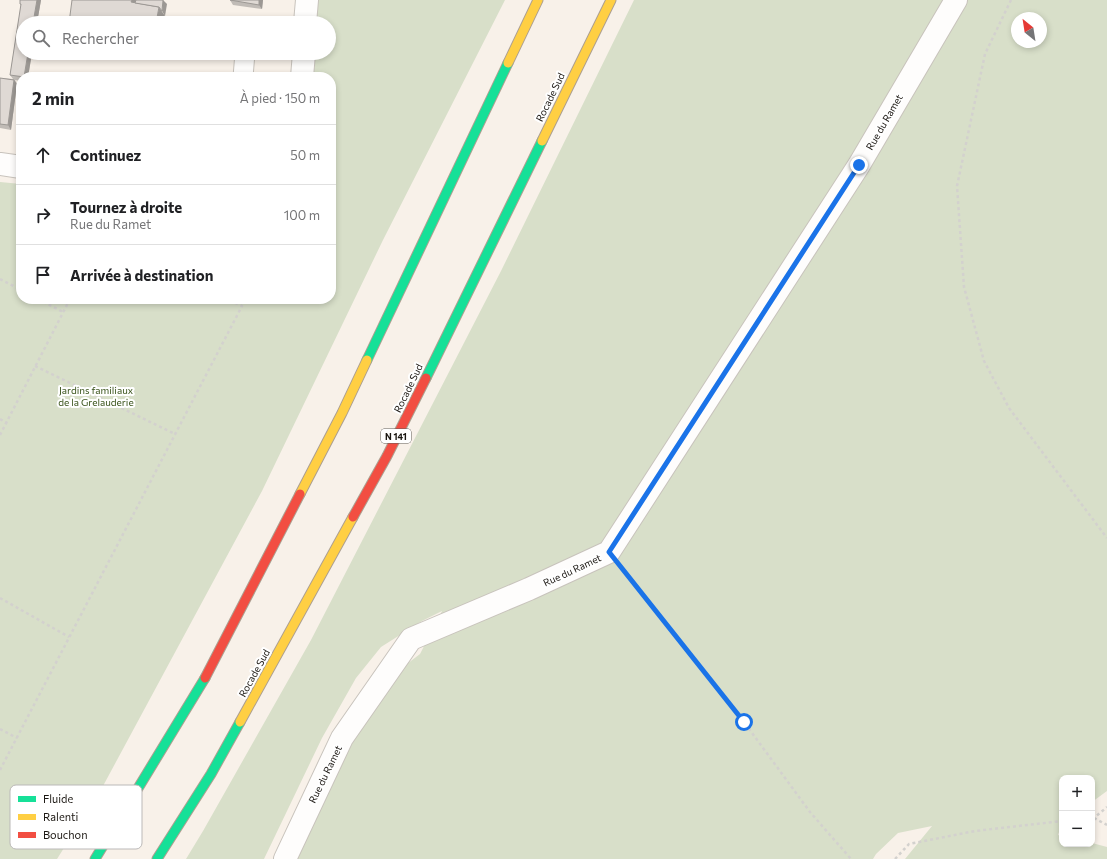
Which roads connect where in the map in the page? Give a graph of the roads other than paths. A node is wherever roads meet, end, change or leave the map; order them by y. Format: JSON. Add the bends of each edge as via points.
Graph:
{"nodes":[{"id":1,"x":307,"y":0,"type":"edge"},
{"id":2,"x":538,"y":0,"type":"edge"},
{"id":3,"x":610,"y":0,"type":"edge"},
{"id":4,"x":956,"y":0,"type":"edge"},
{"id":5,"x":306,"y":16,"type":"edge"},
{"id":6,"x":244,"y":60,"type":"edge"},
{"id":7,"x":303,"y":60,"type":"edge"},
{"id":8,"x":243,"y":72,"type":"edge"},
{"id":9,"x":302,"y":72,"type":"edge"},
{"id":10,"x":0,"y":164,"type":"edge"},
{"id":11,"x":16,"y":166,"type":"edge"},
{"id":12,"x":140,"y":785,"type":"edge"},
{"id":13,"x":101,"y":849,"type":"edge"},
{"id":14,"x":95,"y":859,"type":"edge"},
{"id":15,"x":158,"y":859,"type":"edge"},
{"id":16,"x":285,"y":859,"type":"edge"}],
"edges":[{"from":1,"to":5,"type":"street"},
{"from":2,"to":12,"type":"highway","via":[[342,413],[208,674]]},
{"from":3,"to":15,"type":"highway","name":"Rocade Sud","number":"N 141","via":[[386,456],[211,774]]},
{"from":4,"to":16,"type":"street","name":"Rue du Ramet","via":[[859,165],[609,552],[411,639],[342,738]]},
{"from":6,"to":8,"type":"lane"},
{"from":7,"to":9,"type":"street"},
{"from":10,"to":11,"type":"street"},
{"from":13,"to":14,"type":"highway"}]}
